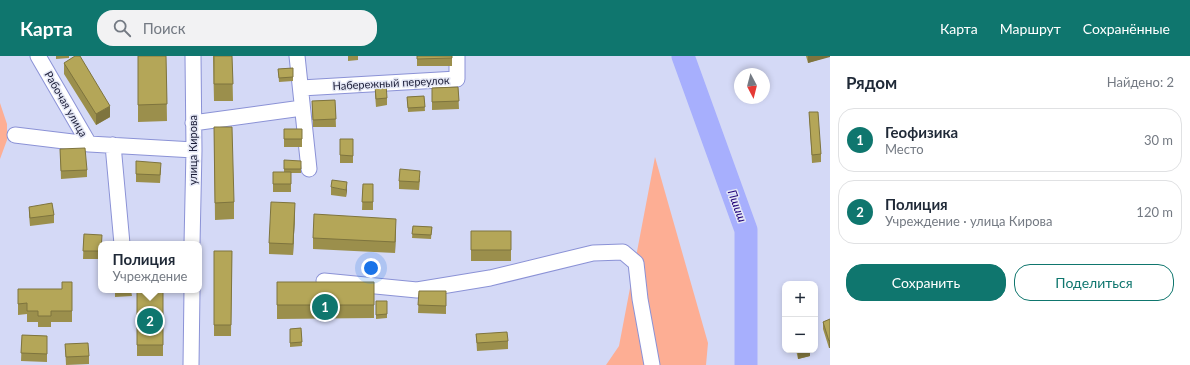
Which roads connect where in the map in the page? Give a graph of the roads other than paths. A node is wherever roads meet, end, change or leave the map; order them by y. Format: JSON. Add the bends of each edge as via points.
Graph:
{"nodes":[{"id":1,"x":38,"y":56,"type":"edge"},
{"id":2,"x":193,"y":56,"type":"edge"},
{"id":3,"x":297,"y":56,"type":"edge"},
{"id":4,"x":457,"y":56,"type":"edge"},
{"id":5,"x":301,"y":88,"type":"junction"},
{"id":6,"x":302,"y":108,"type":"junction"},
{"id":7,"x":193,"y":123,"type":"junction"},
{"id":8,"x":15,"y":135,"type":"dead end"},
{"id":9,"x":89,"y":144,"type":"junction"},
{"id":10,"x":113,"y":145,"type":"junction"},
{"id":11,"x":194,"y":150,"type":"junction"},
{"id":12,"x":309,"y":169,"type":"dead end"},
{"id":13,"x":122,"y":241,"type":"edge"},
{"id":14,"x":192,"y":241,"type":"edge"},
{"id":15,"x":324,"y":281,"type":"edge"},
{"id":16,"x":192,"y":293,"type":"edge"},
{"id":17,"x":191,"y":365,"type":"edge"},
{"id":18,"x":652,"y":365,"type":"edge"}],
"edges":[{"from":1,"to":9,"type":"street","name":"Рабочая улица"},
{"from":2,"to":7,"type":"street","name":"улица Кирова"},
{"from":3,"to":5,"type":"street"},
{"from":4,"to":5,"type":"street","name":"Набережный переулок","via":[[457,79]]},
{"from":5,"to":6,"type":"street"},
{"from":6,"to":7,"type":"street"},
{"from":6,"to":12,"type":"street"},
{"from":7,"to":11,"type":"street","name":"улица Кирова"},
{"from":8,"to":9,"type":"street"},
{"from":9,"to":10,"type":"street","name":"Рабочая улица"},
{"from":10,"to":11,"type":"street","name":"Рабочая улица"},
{"from":10,"to":13,"type":"street"},
{"from":11,"to":14,"type":"street","name":"улица Кирова"},
{"from":15,"to":18,"type":"street","via":[[417,290],[490,278],[593,252],[623,252],[636,263]]},
{"from":16,"to":17,"type":"street"}]}
